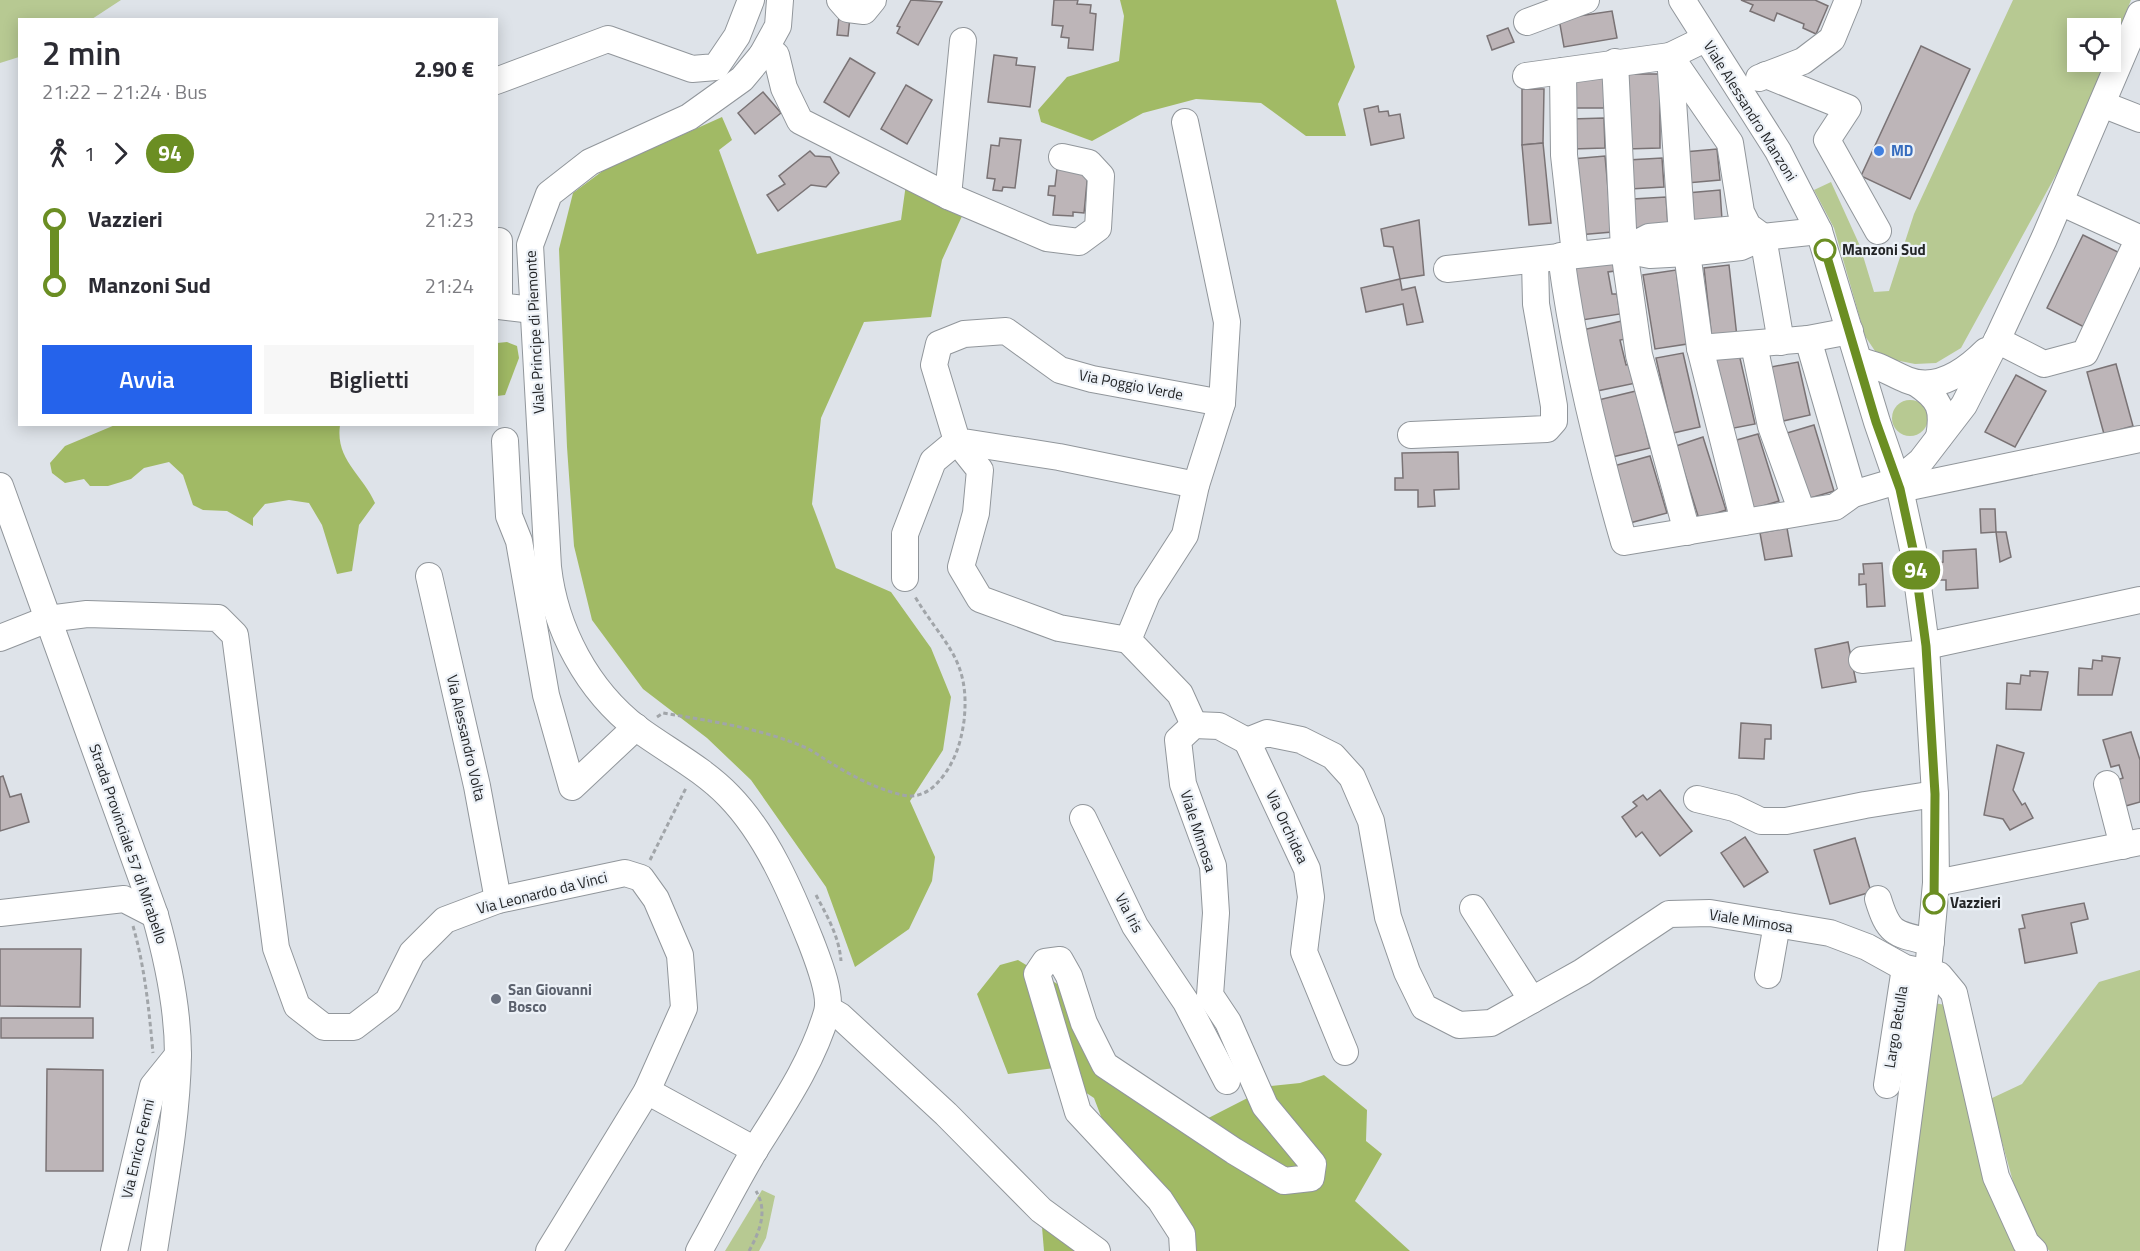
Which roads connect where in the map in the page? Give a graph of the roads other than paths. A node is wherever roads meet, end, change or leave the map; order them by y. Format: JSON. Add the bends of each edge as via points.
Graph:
{"nodes":[{"id":1,"x":751,"y":0,"type":"edge"},
{"id":2,"x":780,"y":0,"type":"edge"},
{"id":3,"x":840,"y":0,"type":"edge"},
{"id":4,"x":873,"y":0,"type":"edge"},
{"id":5,"x":1586,"y":0,"type":"edge"},
{"id":6,"x":1682,"y":0,"type":"edge"},
{"id":7,"x":1848,"y":0,"type":"edge"},
{"id":8,"x":2140,"y":14,"type":"edge"},
{"id":9,"x":1527,"y":22,"type":"dead end"},
{"id":10,"x":1705,"y":39,"type":"junction"},
{"id":11,"x":963,"y":41,"type":"dead end"},
{"id":12,"x":762,"y":55,"type":"junction"},
{"id":13,"x":1670,"y":56,"type":"junction"},
{"id":14,"x":1615,"y":62,"type":"junction"},
{"id":15,"x":1563,"y":71,"type":"junction"},
{"id":16,"x":1766,"y":75,"type":"junction"},
{"id":17,"x":1526,"y":76,"type":"dead end"},
{"id":18,"x":498,"y":80,"type":"edge"},
{"id":19,"x":1738,"y":88,"type":"junction"},
{"id":20,"x":2102,"y":104,"type":"junction"},
{"id":21,"x":2140,"y":119,"type":"edge"},
{"id":22,"x":1185,"y":122,"type":"dead end"},
{"id":23,"x":1062,"y":157,"type":"dead end"},
{"id":24,"x":948,"y":196,"type":"junction"},
{"id":25,"x":2060,"y":202,"type":"junction"},
{"id":26,"x":1819,"y":231,"type":"junction"},
{"id":27,"x":1878,"y":231,"type":"dead end"},
{"id":28,"x":1763,"y":237,"type":"junction"},
{"id":29,"x":499,"y":241,"type":"dead end"},
{"id":30,"x":1685,"y":244,"type":"junction"},
{"id":31,"x":1624,"y":250,"type":"junction"},
{"id":32,"x":1568,"y":255,"type":"junction"},
{"id":33,"x":1535,"y":260,"type":"junction"},
{"id":34,"x":1447,"y":269,"type":"dead end"},
{"id":35,"x":533,"y":310,"type":"junction"},
{"id":36,"x":1850,"y":331,"type":"junction"},
{"id":37,"x":1808,"y":339,"type":"junction"},
{"id":38,"x":1997,"y":340,"type":"junction"},
{"id":39,"x":1781,"y":342,"type":"junction"},
{"id":40,"x":1754,"y":345,"type":"junction"},
{"id":41,"x":1700,"y":348,"type":"junction"},
{"id":42,"x":1859,"y":361,"type":"junction"},
{"id":43,"x":1916,"y":383,"type":"junction"},
{"id":44,"x":1222,"y":403,"type":"junction"},
{"id":45,"x":1411,"y":435,"type":"dead end"},
{"id":46,"x":1939,"y":437,"type":"junction"},
{"id":47,"x":2140,"y":439,"type":"edge"},
{"id":48,"x":505,"y":441,"type":"dead end"},
{"id":49,"x":957,"y":441,"type":"junction"},
{"id":50,"x":1196,"y":485,"type":"junction"},
{"id":51,"x":1898,"y":485,"type":"junction"},
{"id":52,"x":1853,"y":494,"type":"junction"},
{"id":53,"x":2,"y":500,"type":"edge"},
{"id":54,"x":1802,"y":512,"type":"junction"},
{"id":55,"x":1744,"y":522,"type":"junction"},
{"id":56,"x":1687,"y":532,"type":"junction"},
{"id":57,"x":429,"y":576,"type":"dead end"},
{"id":58,"x":905,"y":578,"type":"road end"},
{"id":59,"x":2140,"y":600,"type":"edge"},
{"id":60,"x":48,"y":619,"type":"junction"},
{"id":61,"x":0,"y":638,"type":"edge"},
{"id":62,"x":1128,"y":640,"type":"junction"},
{"id":63,"x":1926,"y":649,"type":"junction"},
{"id":64,"x":1862,"y":660,"type":"dead end"},
{"id":65,"x":644,"y":724,"type":"junction"},
{"id":66,"x":1194,"y":725,"type":"junction"},
{"id":67,"x":1247,"y":741,"type":"junction"},
{"id":68,"x":2108,"y":784,"type":"dead end"},
{"id":69,"x":1935,"y":794,"type":"junction"},
{"id":70,"x":1697,"y":799,"type":"dead end"},
{"id":71,"x":1083,"y":818,"type":"dead end"},
{"id":72,"x":2131,"y":844,"type":"edge"},
{"id":73,"x":1936,"y":884,"type":"junction"},
{"id":74,"x":1878,"y":899,"type":"dead end"},
{"id":75,"x":498,"y":900,"type":"junction"},
{"id":76,"x":1473,"y":908,"type":"dead end"},
{"id":77,"x":0,"y":914,"type":"edge"},
{"id":78,"x":155,"y":915,"type":"junction"},
{"id":79,"x":1777,"y":924,"type":"junction"},
{"id":80,"x":1931,"y":942,"type":"junction"},
{"id":81,"x":1916,"y":970,"type":"junction"},
{"id":82,"x":1768,"y":975,"type":"dead end"},
{"id":83,"x":1210,"y":995,"type":"junction"},
{"id":84,"x":1532,"y":1000,"type":"junction"},
{"id":85,"x":1186,"y":1002,"type":"junction"},
{"id":86,"x":828,"y":1009,"type":"junction"},
{"id":87,"x":1345,"y":1052,"type":"dead end"},
{"id":88,"x":178,"y":1055,"type":"junction"},
{"id":89,"x":1227,"y":1081,"type":"dead end"},
{"id":90,"x":1887,"y":1085,"type":"dead end"},
{"id":91,"x":647,"y":1091,"type":"junction"},
{"id":92,"x":755,"y":1150,"type":"junction"},
{"id":93,"x":114,"y":1251,"type":"edge"},
{"id":94,"x":154,"y":1251,"type":"edge"},
{"id":95,"x":549,"y":1251,"type":"edge"},
{"id":96,"x":699,"y":1251,"type":"edge"},
{"id":97,"x":1097,"y":1251,"type":"edge"},
{"id":98,"x":1183,"y":1251,"type":"edge"},
{"id":99,"x":1891,"y":1251,"type":"edge"},
{"id":100,"x":2034,"y":1251,"type":"edge"}],
"edges":[{"from":1,"to":18,"type":"street","via":[[737,36],[716,67],[692,69],[608,39]]},
{"from":2,"to":12,"type":"street","name":"Viale Principe di Piemonte","via":[[778,26]]},
{"from":3,"to":4,"type":"street","via":[[848,9],[864,11]]},
{"from":5,"to":9,"type":"street"},
{"from":6,"to":10,"type":"street","name":"Viale Alessandro Manzoni"},
{"from":7,"to":16,"type":"street","via":[[1832,39],[1803,61]]},
{"from":8,"to":20,"type":"street"},
{"from":10,"to":13,"type":"street"},
{"from":10,"to":19,"type":"street","name":"Viale Alessandro Manzoni"},
{"from":11,"to":24,"type":"street"},
{"from":12,"to":24,"type":"street","via":[[776,55],[784,88],[800,121]]},
{"from":12,"to":35,"type":"street","name":"Viale Principe di Piemonte","via":[[742,80],[689,117],[590,162],[549,194],[530,245]]},
{"from":13,"to":14,"type":"street"},
{"from":13,"to":28,"type":"street","via":[[1730,143],[1741,212],[1748,226]]},
{"from":13,"to":30,"type":"street"},
{"from":14,"to":15,"type":"street"},
{"from":14,"to":31,"type":"street"},
{"from":15,"to":17,"type":"street"},
{"from":15,"to":32,"type":"street"},
{"from":16,"to":19,"type":"street"},
{"from":16,"to":27,"type":"street","via":[[1848,108],[1827,140]]},
{"from":19,"to":26,"type":"street","name":"Viale Alessandro Manzoni","via":[[1778,151]]},
{"from":20,"to":21,"type":"street"},
{"from":20,"to":25,"type":"street"},
{"from":22,"to":44,"type":"street","via":[[1227,322]]},
{"from":23,"to":24,"type":"street","via":[[1089,164],[1101,176],[1098,228],[1079,242],[1047,238]]},
{"from":25,"to":38,"type":"street"},
{"from":25,"to":38,"type":"street","via":[[2139,238],[2085,352],[2043,364]]},
{"from":26,"to":28,"type":"street"},
{"from":26,"to":36,"type":"street","name":"Viale Alessandro Manzoni"},
{"from":28,"to":30,"type":"street","via":[[1737,229]]},
{"from":28,"to":39,"type":"street"},
{"from":29,"to":35,"type":"street","via":[[499,306]]},
{"from":30,"to":31,"type":"street","via":[[1649,237]]},
{"from":30,"to":41,"type":"street"},
{"from":31,"to":32,"type":"street"},
{"from":31,"to":56,"type":"street","via":[[1639,355]]},
{"from":32,"to":33,"type":"street"},
{"from":32,"to":56,"type":"street","via":[[1573,335],[1623,542]]},
{"from":33,"to":34,"type":"street"},
{"from":33,"to":45,"type":"street","via":[[1536,304],[1554,421],[1547,429]]},
{"from":35,"to":65,"type":"street","name":"Viale Principe di Piemonte","via":[[547,555],[553,597],[561,624],[599,690]]},
{"from":36,"to":37,"type":"street"},
{"from":36,"to":42,"type":"street","name":"Viale Alessandro Manzoni"},
{"from":37,"to":39,"type":"street"},
{"from":37,"to":52,"type":"street"},
{"from":38,"to":43,"type":"street","via":[[1957,375]]},
{"from":38,"to":46,"type":"street","via":[[1964,405]]},
{"from":39,"to":40,"type":"street"},
{"from":40,"to":41,"type":"street"},
{"from":40,"to":54,"type":"street","via":[[1771,426]]},
{"from":41,"to":55,"type":"street"},
{"from":42,"to":43,"type":"street","via":[[1876,363]]},
{"from":42,"to":51,"type":"street","name":"Viale Alessandro Manzoni"},
{"from":43,"to":46,"type":"street","via":[[1938,401],[1942,418]]},
{"from":44,"to":49,"type":"street","name":"Via Poggio Verde","via":[[1060,370],[1006,332],[964,334],[939,344],[934,365]]},
{"from":44,"to":50,"type":"street"},
{"from":46,"to":51,"type":"street"},
{"from":47,"to":51,"type":"street"},
{"from":48,"to":65,"type":"street","via":[[509,516],[519,541],[546,695],[572,787]]},
{"from":49,"to":50,"type":"street"},
{"from":49,"to":58,"type":"street","via":[[933,461],[905,534]]},
{"from":49,"to":62,"type":"street","name":"Via Poggio Verde","via":[[980,470],[976,513],[961,567],[980,599],[1059,628]]},
{"from":50,"to":62,"type":"street","via":[[1185,535],[1147,594]]},
{"from":51,"to":52,"type":"street"},
{"from":51,"to":63,"type":"street","name":"Viale Alessandro Manzoni","via":[[1919,587]]},
{"from":52,"to":54,"type":"street","via":[[1835,507]]},
{"from":53,"to":60,"type":"street","name":"Strada Provinciale 57 di Mirabello"},
{"from":54,"to":55,"type":"street"},
{"from":55,"to":56,"type":"street"},
{"from":57,"to":75,"type":"street","name":"Via Alessandro Volta","via":[[477,786]]},
{"from":59,"to":63,"type":"street"},
{"from":60,"to":61,"type":"street","name":"Via Leonardo da Vinci"},
{"from":60,"to":75,"type":"street","name":"Via Leonardo da Vinci","via":[[87,614],[218,618],[235,634],[276,948],[297,1006],[324,1027],[354,1027],[388,1001],[412,953],[445,920]]},
{"from":60,"to":78,"type":"street","name":"Strada Provinciale 57 di Mirabello"},
{"from":62,"to":66,"type":"street","via":[[1180,694]]},
{"from":63,"to":64,"type":"street"},
{"from":63,"to":69,"type":"street","name":"Viale Alessandro Manzoni"},
{"from":65,"to":86,"type":"street","name":"Viale Principe di Piemonte","via":[[721,788],[758,834],[795,901],[821,969]]},
{"from":66,"to":67,"type":"street","via":[[1219,726]]},
{"from":66,"to":83,"type":"street","name":"Viale Mimosa","via":[[1178,740],[1183,784],[1213,866],[1216,913]]},
{"from":67,"to":84,"type":"street","name":"Viale Mimosa","via":[[1267,734],[1301,740],[1333,756],[1352,777],[1371,821],[1388,917],[1424,1007],[1459,1025],[1491,1023]]},
{"from":67,"to":87,"type":"street","name":"Via Orchidea","via":[[1307,869],[1311,897],[1304,952]]},
{"from":68,"to":72,"type":"street"},
{"from":69,"to":70,"type":"street","via":[[1786,821],[1761,821],[1734,808]]},
{"from":69,"to":73,"type":"street","name":"Viale Alessandro Manzoni"},
{"from":71,"to":85,"type":"street","name":"Via Iris","via":[[1135,926]]},
{"from":72,"to":73,"type":"street"},
{"from":73,"to":80,"type":"street","name":"Viale Alessandro Manzoni"},
{"from":74,"to":80,"type":"street","via":[[1886,924],[1904,936]]},
{"from":75,"to":91,"type":"street","name":"Via Leonardo da Vinci","via":[[625,873],[641,878],[656,899],[680,955],[684,1008]]},
{"from":76,"to":84,"type":"street"},
{"from":77,"to":78,"type":"street","via":[[124,900]]},
{"from":78,"to":88,"type":"street","name":"Strada Provinciale 57 di Mirabello","via":[[171,980]]},
{"from":79,"to":81,"type":"street","name":"Viale Mimosa","via":[[1830,933]]},
{"from":79,"to":82,"type":"street"},
{"from":79,"to":84,"type":"street","name":"Viale Mimosa","via":[[1710,913],[1669,914]]},
{"from":80,"to":81,"type":"street","name":"Viale Alessandro Manzoni"},
{"from":81,"to":90,"type":"street","name":"Largo Betulla"},
{"from":81,"to":99,"type":"street"},
{"from":81,"to":100,"type":"street","name":"Viale Mimosa","via":[[1940,975],[1954,993],[1996,1177],[2026,1243]]},
{"from":83,"to":85,"type":"street"},
{"from":83,"to":98,"type":"street","via":[[1228,1022],[1265,1106],[1313,1164],[1311,1178],[1284,1181],[1105,1065],[1060,960],[1045,962],[1037,975],[1078,1112],[1160,1200],[1182,1234]]},
{"from":85,"to":89,"type":"street","name":"Via Iris"},
{"from":86,"to":92,"type":"street","via":[[793,1092]]},
{"from":86,"to":97,"type":"street","via":[[938,1106],[1041,1210]]},
{"from":88,"to":93,"type":"street","name":"Via Enrico Fermi","via":[[153,1086]]},
{"from":88,"to":94,"type":"street","name":"Strada Provinciale 57 di Mirabello","via":[[174,1113]]},
{"from":91,"to":92,"type":"street"},
{"from":91,"to":95,"type":"street"},
{"from":92,"to":96,"type":"street"}]}
